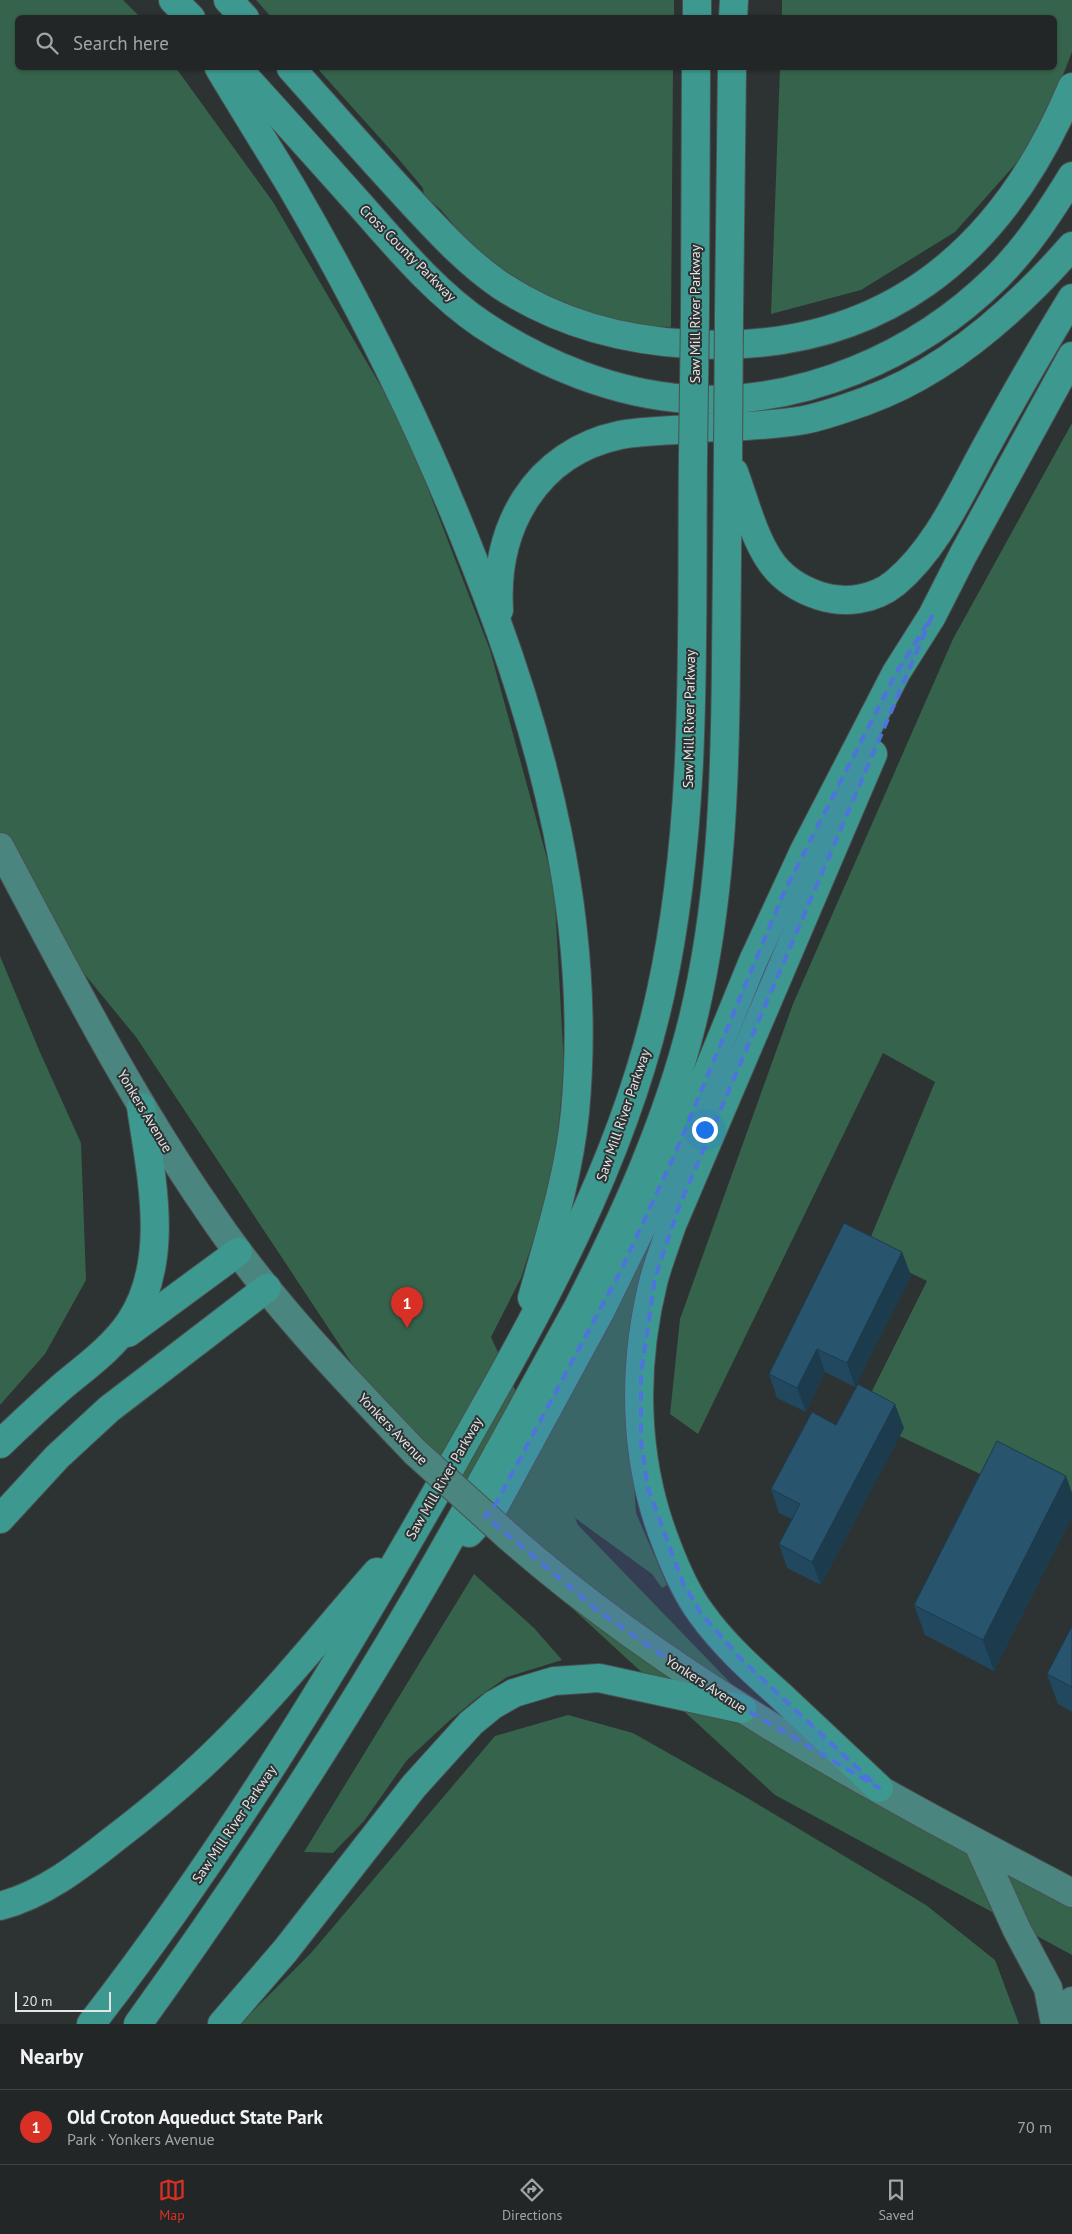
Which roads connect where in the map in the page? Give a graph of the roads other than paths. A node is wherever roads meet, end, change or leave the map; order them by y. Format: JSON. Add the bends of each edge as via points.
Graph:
{"nodes":[{"id":1,"x":228,"y":0,"type":"edge"},
{"id":2,"x":697,"y":0,"type":"edge"},
{"id":3,"x":734,"y":0,"type":"edge"},
{"id":4,"x":242,"y":15,"type":"edge"},
{"id":5,"x":697,"y":15,"type":"edge"},
{"id":6,"x":733,"y":15,"type":"edge"},
{"id":7,"x":220,"y":70,"type":"edge"},
{"id":8,"x":239,"y":70,"type":"edge"},
{"id":9,"x":293,"y":70,"type":"edge"},
{"id":10,"x":696,"y":70,"type":"edge"},
{"id":11,"x":732,"y":70,"type":"edge"},
{"id":12,"x":1072,"y":87,"type":"edge"},
{"id":13,"x":1072,"y":176,"type":"edge"},
{"id":14,"x":1072,"y":246,"type":"edge"},
{"id":15,"x":1072,"y":298,"type":"edge"},
{"id":16,"x":1072,"y":356,"type":"edge"},
{"id":17,"x":728,"y":456,"type":"junction"},
{"id":18,"x":932,"y":616,"type":"junction"},
{"id":19,"x":500,"y":627,"type":"junction"},
{"id":20,"x":0,"y":847,"type":"edge"},
{"id":21,"x":142,"y":1107,"type":"junction"},
{"id":22,"x":238,"y":1252,"type":"junction"},
{"id":23,"x":267,"y":1288,"type":"junction"},
{"id":24,"x":515,"y":1354,"type":"junction"},
{"id":25,"x":84,"y":1368,"type":"junction"},
{"id":26,"x":0,"y":1444,"type":"edge"},
{"id":27,"x":0,"y":1519,"type":"edge"},
{"id":28,"x":419,"y":1524,"type":"junction"},
{"id":29,"x":429,"y":1575,"type":"junction"},
{"id":30,"x":742,"y":1709,"type":"junction"},
{"id":31,"x":879,"y":1788,"type":"junction"},
{"id":32,"x":978,"y":1844,"type":"junction"},
{"id":33,"x":1072,"y":1893,"type":"edge"},
{"id":34,"x":0,"y":1906,"type":"edge"},
{"id":35,"x":1072,"y":2002,"type":"edge"},
{"id":36,"x":91,"y":2024,"type":"edge"},
{"id":37,"x":138,"y":2024,"type":"edge"},
{"id":38,"x":222,"y":2024,"type":"edge"},
{"id":39,"x":1055,"y":2024,"type":"edge"},
{"id":40,"x":1069,"y":2024,"type":"edge"}],
"edges":[{"from":1,"to":4,"type":"highway"},
{"from":2,"to":5,"type":"highway"},
{"from":3,"to":6,"type":"highway"},
{"from":7,"to":19,"type":"highway","via":[[289,184],[380,352],[435,466]]},
{"from":8,"to":13,"type":"highway","name":"Cross County Parkway","via":[[395,244],[482,324],[567,370],[607,384],[670,396],[720,399],[783,392],[840,376],[898,350],[949,318],[997,277],[1039,228]]},
{"from":9,"to":12,"type":"highway","via":[[436,227],[477,268],[499,284],[540,309],[589,328],[640,339],[717,345],[776,342],[828,330],[880,310],[925,283],[969,247],[1006,207],[1039,157]]},
{"from":10,"to":24,"type":"highway","name":"Saw Mill River Parkway","bridge":true,"via":[[689,766],[680,883],[668,957],[646,1052],[609,1161],[561,1267]]},
{"from":11,"to":17,"type":"highway","bridge":true},
{"from":14,"to":19,"type":"highway","via":[[1024,296],[959,350],[923,374],[866,401],[804,420],[619,435],[555,465],[520,504],[512,523],[500,569]]},
{"from":15,"to":17,"type":"highway","via":[[940,529],[914,564],[885,590],[862,599],[839,600],[804,591],[786,579],[769,558]]},
{"from":16,"to":18,"type":"highway"},
{"from":17,"to":29,"type":"highway","via":[[726,736],[721,851],[714,908],[692,1022],[659,1131],[598,1267]]},
{"from":18,"to":29,"type":"highway","via":[[896,673],[784,892],[657,1196],[601,1310],[495,1505]]},
{"from":18,"to":31,"type":"highway","via":[[676,1216],[654,1278],[641,1375],[641,1442],[648,1488],[664,1539],[701,1613],[744,1662]]},
{"from":19,"to":24,"type":"highway","via":[[535,740],[556,826],[572,920],[579,1020],[578,1077],[570,1149],[550,1236]]},
{"from":20,"to":21,"type":"main road","name":"Yonkers Avenue"},
{"from":21,"to":22,"type":"main road","name":"Yonkers Avenue"},
{"from":21,"to":25,"type":"highway","via":[[153,1201],[150,1274],[142,1300],[129,1324]]},
{"from":22,"to":23,"type":"main road","name":"Yonkers Avenue"},
{"from":22,"to":25,"type":"highway"},
{"from":23,"to":27,"type":"highway","via":[[109,1409],[57,1457]]},
{"from":23,"to":30,"type":"main road","name":"Yonkers Avenue","bridge":true,"via":[[338,1371],[415,1452],[509,1537],[598,1611]]},
{"from":24,"to":28,"type":"highway","name":"Saw Mill River Parkway"},
{"from":25,"to":26,"type":"highway"},
{"from":28,"to":34,"type":"highway","via":[[254,1713],[184,1783],[68,1873],[29,1896]]},
{"from":28,"to":36,"type":"highway","name":"Saw Mill River Parkway","via":[[337,1664],[242,1812]]},
{"from":29,"to":37,"type":"highway","via":[[289,1804]]},
{"from":30,"to":31,"type":"main road","name":"Yonkers Avenue"},
{"from":30,"to":38,"type":"highway","via":[[583,1678],[533,1686],[493,1705],[465,1730],[414,1786]]},
{"from":31,"to":32,"type":"main road","name":"Yonkers Avenue"},
{"from":32,"to":33,"type":"main road","name":"Yonkers Avenue"},
{"from":32,"to":39,"type":"main road","via":[[1017,1930],[1048,1988]]},
{"from":35,"to":40,"type":"main road"}]}
